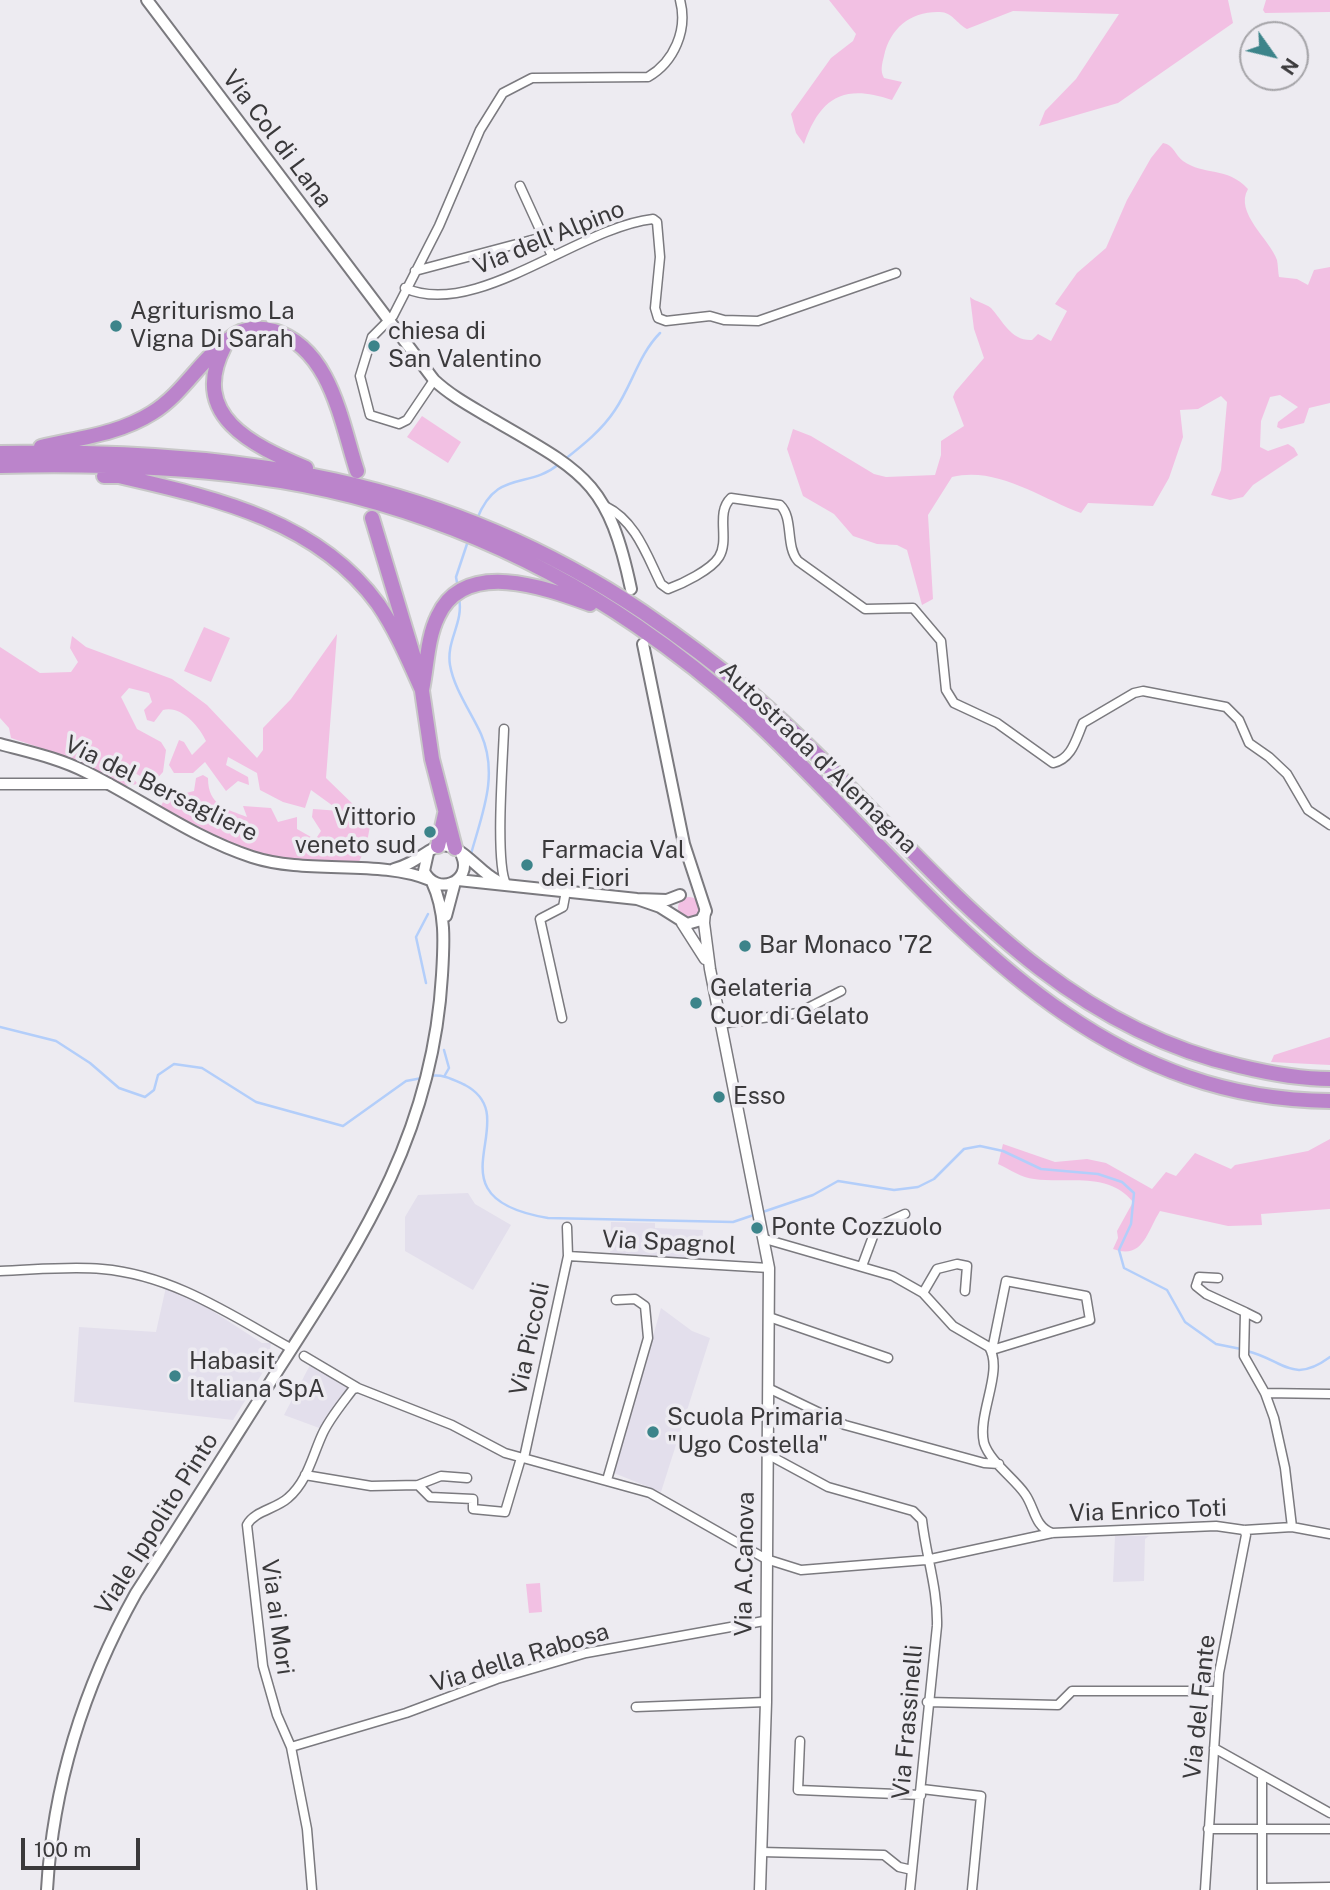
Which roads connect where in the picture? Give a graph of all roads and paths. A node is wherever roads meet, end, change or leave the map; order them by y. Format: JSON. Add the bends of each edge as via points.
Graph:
{"nodes":[{"id":1,"x":147,"y":0,"type":"edge"},
{"id":2,"x":680,"y":0,"type":"edge"},
{"id":3,"x":520,"y":186,"type":"dead end"},
{"id":4,"x":543,"y":237,"type":"junction"},
{"id":5,"x":552,"y":256,"type":"junction"},
{"id":6,"x":415,"y":271,"type":"junction"},
{"id":7,"x":896,"y":273,"type":"dead end"},
{"id":8,"x":405,"y":288,"type":"junction"},
{"id":9,"x":388,"y":323,"type":"junction"},
{"id":10,"x":227,"y":340,"type":"junction"},
{"id":11,"x":434,"y":380,"type":"junction"},
{"id":12,"x":7,"y":453,"type":"edge"},
{"id":13,"x":0,"y":466,"type":"edge"},
{"id":14,"x":357,"y":471,"type":"dead end"},
{"id":15,"x":0,"y":475,"type":"edge"},
{"id":16,"x":335,"y":480,"type":"junction"},
{"id":17,"x":605,"y":506,"type":"junction"},
{"id":18,"x":372,"y":518,"type":"dead end"},
{"id":19,"x":631,"y":589,"type":"dead end"},
{"id":20,"x":638,"y":627,"type":"junction"},
{"id":21,"x":643,"y":644,"type":"dead end"},
{"id":22,"x":422,"y":690,"type":"junction"},
{"id":23,"x":504,"y":729,"type":"dead end"},
{"id":24,"x":0,"y":744,"type":"edge"},
{"id":25,"x":109,"y":784,"type":"junction"},
{"id":26,"x":0,"y":785,"type":"edge"},
{"id":27,"x":445,"y":813,"type":"junction"},
{"id":28,"x":1330,"y":825,"type":"edge"},
{"id":29,"x":433,"y":849,"type":"junction"},
{"id":30,"x":458,"y":850,"type":"junction"},
{"id":31,"x":687,"y":859,"type":"junction"},
{"id":32,"x":388,"y":871,"type":"junction"},
{"id":33,"x":431,"y":881,"type":"junction"},
{"id":34,"x":457,"y":881,"type":"junction"},
{"id":35,"x":506,"y":884,"type":"junction"},
{"id":36,"x":566,"y":891,"type":"junction"},
{"id":37,"x":681,"y":894,"type":"junction"},
{"id":38,"x":702,"y":898,"type":"junction"},
{"id":39,"x":637,"y":899,"type":"junction"},
{"id":40,"x":706,"y":911,"type":"junction"},
{"id":41,"x":679,"y":920,"type":"junction"},
{"id":42,"x":444,"y":926,"type":"junction"},
{"id":43,"x":710,"y":968,"type":"junction"},
{"id":44,"x":841,"y":991,"type":"dead end"},
{"id":45,"x":562,"y":1018,"type":"dead end"},
{"id":46,"x":720,"y":1024,"type":"junction"},
{"id":47,"x":1330,"y":1079,"type":"edge"},
{"id":48,"x":1330,"y":1101,"type":"edge"},
{"id":49,"x":905,"y":1214,"type":"dead end"},
{"id":50,"x":567,"y":1227,"type":"dead end"},
{"id":51,"x":765,"y":1239,"type":"junction"},
{"id":52,"x":568,"y":1256,"type":"junction"},
{"id":53,"x":862,"y":1266,"type":"junction"},
{"id":54,"x":769,"y":1268,"type":"junction"},
{"id":55,"x":0,"y":1270,"type":"edge"},
{"id":56,"x":1218,"y":1278,"type":"dead end"},
{"id":57,"x":965,"y":1291,"type":"dead end"},
{"id":58,"x":923,"y":1293,"type":"junction"},
{"id":59,"x":615,"y":1300,"type":"dead end"},
{"id":60,"x":1245,"y":1312,"type":"junction"},
{"id":61,"x":769,"y":1317,"type":"junction"},
{"id":62,"x":1257,"y":1318,"type":"dead end"},
{"id":63,"x":292,"y":1349,"type":"junction"},
{"id":64,"x":992,"y":1350,"type":"junction"},
{"id":65,"x":304,"y":1356,"type":"dead end"},
{"id":66,"x":888,"y":1358,"type":"dead end"},
{"id":67,"x":358,"y":1388,"type":"junction"},
{"id":68,"x":768,"y":1388,"type":"junction"},
{"id":69,"x":1265,"y":1393,"type":"junction"},
{"id":70,"x":1330,"y":1394,"type":"edge"},
{"id":71,"x":767,"y":1454,"type":"junction"},
{"id":72,"x":523,"y":1458,"type":"junction"},
{"id":73,"x":999,"y":1464,"type":"junction"},
{"id":74,"x":306,"y":1475,"type":"junction"},
{"id":75,"x":467,"y":1478,"type":"dead end"},
{"id":76,"x":607,"y":1480,"type":"junction"},
{"id":77,"x":418,"y":1485,"type":"junction"},
{"id":78,"x":1292,"y":1527,"type":"junction"},
{"id":79,"x":1244,"y":1530,"type":"junction"},
{"id":80,"x":1052,"y":1533,"type":"junction"},
{"id":81,"x":1330,"y":1534,"type":"edge"},
{"id":82,"x":766,"y":1559,"type":"junction"},
{"id":83,"x":926,"y":1560,"type":"junction"},
{"id":84,"x":764,"y":1621,"type":"junction"},
{"id":85,"x":1217,"y":1691,"type":"junction"},
{"id":86,"x":766,"y":1702,"type":"junction"},
{"id":87,"x":927,"y":1702,"type":"junction"},
{"id":88,"x":636,"y":1707,"type":"dead end"},
{"id":89,"x":800,"y":1741,"type":"dead end"},
{"id":90,"x":291,"y":1747,"type":"junction"},
{"id":91,"x":1214,"y":1748,"type":"junction"},
{"id":92,"x":1262,"y":1775,"type":"junction"},
{"id":93,"x":922,"y":1792,"type":"junction"},
{"id":94,"x":1330,"y":1813,"type":"edge"},
{"id":95,"x":1208,"y":1829,"type":"junction"},
{"id":96,"x":1262,"y":1829,"type":"junction"},
{"id":97,"x":1330,"y":1829,"type":"edge"},
{"id":98,"x":761,"y":1852,"type":"junction"},
{"id":99,"x":912,"y":1870,"type":"junction"},
{"id":100,"x":1330,"y":1887,"type":"edge"},
{"id":101,"x":1262,"y":1889,"type":"edge"},
{"id":102,"x":47,"y":1890,"type":"edge"},
{"id":103,"x":312,"y":1890,"type":"edge"},
{"id":104,"x":760,"y":1890,"type":"edge"},
{"id":105,"x":910,"y":1890,"type":"edge"},
{"id":106,"x":972,"y":1890,"type":"edge"},
{"id":107,"x":1205,"y":1890,"type":"edge"}],
"edges":[{"from":1,"to":9,"type":"main road","name":"Via Col di Lana"},
{"from":2,"to":6,"type":"street","via":[[681,26],[674,51],[648,77],[532,78],[509,87],[486,119]]},
{"from":3,"to":4,"type":"street"},
{"from":4,"to":5,"type":"street"},
{"from":4,"to":6,"type":"street"},
{"from":5,"to":7,"type":"street","name":"Via dell'Alpino","via":[[613,228],[655,220],[660,257],[655,308],[658,318],[666,321],[710,316],[758,321]]},
{"from":5,"to":8,"type":"street","name":"Via dell'Alpino","via":[[470,291],[418,294]]},
{"from":6,"to":8,"type":"street"},
{"from":8,"to":9,"type":"street"},
{"from":9,"to":11,"type":"main road","name":"Via Col di Lana"},
{"from":9,"to":11,"type":"street","via":[[372,337],[359,376],[370,415],[397,424],[405,422]]},
{"from":10,"to":12,"type":"highway","via":[[173,397],[140,420],[119,429]]},
{"from":10,"to":14,"type":"highway","via":[[238,332],[266,328],[307,350],[329,386]]},
{"from":10,"to":16,"type":"highway","via":[[212,380],[213,396],[223,416],[267,450]]},
{"from":11,"to":17,"type":"main road","name":"Via Col di Lana","via":[[572,468]]},
{"from":12,"to":16,"type":"highway","name":"Autostrada d'Alemagna","via":[[200,457]]},
{"from":13,"to":20,"type":"highway","name":"Autostrada d'Alemagna","via":[[197,471],[333,492],[507,552]]},
{"from":15,"to":22,"type":"highway","via":[[119,477],[212,497],[260,514],[335,559],[361,583],[392,627]]},
{"from":16,"to":47,"type":"highway","name":"Autostrada d'Alemagna","via":[[420,503],[511,538],[645,613],[755,697],[1026,958],[1093,1008],[1167,1046],[1210,1059]]},
{"from":17,"to":19,"type":"main road","name":"Via Col di Lana","via":[[624,551]]},
{"from":17,"to":28,"type":"street","via":[[623,517],[668,589],[720,556],[724,507],[731,498],[780,505],[798,561],[865,609],[913,608],[942,641],[946,690],[954,703],[998,723],[1053,763],[1067,755],[1083,723],[1128,695],[1143,691],[1219,704],[1240,720],[1249,743],[1287,774],[1308,810]]},
{"from":18,"to":22,"type":"highway"},
{"from":20,"to":22,"type":"highway","via":[[595,606],[531,585],[495,583],[468,588],[449,600],[438,616]]},
{"from":20,"to":48,"type":"highway","name":"Autostrada d'Alemagna","via":[[745,710],[910,880],[1045,1002],[1082,1027],[1159,1065],[1261,1094]]},
{"from":21,"to":31,"type":"main road"},
{"from":22,"to":27,"type":"highway"},
{"from":23,"to":35,"type":"street"},
{"from":24,"to":25,"type":"main road","name":"Via del Bersagliere","via":[[58,760]]},
{"from":25,"to":26,"type":"street"},
{"from":25,"to":32,"type":"main road","name":"Via del Bersagliere","via":[[205,837],[254,858]]},
{"from":27,"to":29,"type":"highway"},
{"from":27,"to":30,"type":"highway"},
{"from":29,"to":30,"type":"main road"},
{"from":29,"to":32,"type":"main road","name":"Via del Bersagliere"},
{"from":29,"to":33,"type":"main road","via":[[423,865]]},
{"from":30,"to":34,"type":"main road","via":[[465,865]]},
{"from":30,"to":35,"type":"main road","via":[[485,875]]},
{"from":31,"to":37,"type":"main road","via":[[688,880]]},
{"from":31,"to":38,"type":"main road"},
{"from":32,"to":33,"type":"main road","name":"Via del Bersagliere"},
{"from":33,"to":34,"type":"main road","via":[[441,886]]},
{"from":33,"to":42,"type":"main road","name":"Viale Ippolito Pinto"},
{"from":34,"to":35,"type":"main road"},
{"from":34,"to":42,"type":"main road","name":"Viale Ippolito Pinto"},
{"from":35,"to":36,"type":"main road"},
{"from":36,"to":39,"type":"main road"},
{"from":36,"to":45,"type":"street","via":[[563,907],[540,919]]},
{"from":37,"to":38,"type":"main road","via":[[695,893]]},
{"from":37,"to":39,"type":"main road","via":[[667,900]]},
{"from":37,"to":41,"type":"main road","via":[[674,903]]},
{"from":38,"to":40,"type":"main road"},
{"from":39,"to":41,"type":"main road","via":[[660,906]]},
{"from":40,"to":41,"type":"main road","via":[[697,923]]},
{"from":40,"to":43,"type":"street","name":"Via A.Canova"},
{"from":41,"to":43,"type":"street"},
{"from":42,"to":63,"type":"main road","name":"Viale Ippolito Pinto","via":[[442,991],[429,1068],[407,1142],[375,1214]]},
{"from":43,"to":46,"type":"street","name":"Via A.Canova"},
{"from":44,"to":46,"type":"street","via":[[798,1013]]},
{"from":46,"to":51,"type":"street","name":"Via A.Canova"},
{"from":49,"to":53,"type":"street","via":[[875,1231]]},
{"from":50,"to":52,"type":"street","name":"Via Piccoli"},
{"from":51,"to":53,"type":"street"},
{"from":51,"to":54,"type":"street","name":"Via A.Canova"},
{"from":52,"to":54,"type":"street","name":"Via Spagnol"},
{"from":52,"to":72,"type":"street","name":"Via Piccoli"},
{"from":53,"to":58,"type":"street"},
{"from":54,"to":61,"type":"street","name":"Via A.Canova"},
{"from":55,"to":63,"type":"street","via":[[101,1269],[162,1282],[191,1292]]},
{"from":56,"to":60,"type":"street","via":[[1204,1275],[1196,1286]]},
{"from":57,"to":58,"type":"street","via":[[967,1266],[961,1264],[937,1269]]},
{"from":58,"to":64,"type":"street","via":[[950,1323]]},
{"from":59,"to":76,"type":"street","via":[[635,1299],[645,1306],[649,1332]]},
{"from":60,"to":62,"type":"street"},
{"from":60,"to":69,"type":"street","via":[[1244,1356]]},
{"from":61,"to":66,"type":"street"},
{"from":61,"to":68,"type":"street","name":"Via A.Canova"},
{"from":63,"to":102,"type":"main road","name":"Viale Ippolito Pinto","via":[[136,1593],[105,1651],[64,1768]]},
{"from":64,"to":64,"type":"street","via":[[1006,1280],[1086,1296],[1090,1320]]},
{"from":64,"to":73,"type":"street","via":[[984,1439]]},
{"from":65,"to":67,"type":"street","name":"Via Enrico Toti"},
{"from":67,"to":72,"type":"street","name":"Via Enrico Toti"},
{"from":67,"to":74,"type":"street","name":"Via ai Mori","via":[[326,1427]]},
{"from":68,"to":71,"type":"street","name":"Via A.Canova"},
{"from":68,"to":73,"type":"street","via":[[845,1425]]},
{"from":69,"to":70,"type":"street"},
{"from":69,"to":78,"type":"street","via":[[1280,1442]]},
{"from":71,"to":82,"type":"street","name":"Via A.Canova"},
{"from":71,"to":83,"type":"street","name":"Via Frassinelli","via":[[828,1487],[916,1513],[922,1520]]},
{"from":72,"to":76,"type":"street","name":"Via Enrico Toti"},
{"from":72,"to":77,"type":"street","name":"Via Piccoli","via":[[505,1512],[473,1509],[473,1499],[430,1497]]},
{"from":73,"to":80,"type":"street","via":[[1025,1494],[1040,1526]]},
{"from":74,"to":77,"type":"street","via":[[372,1486]]},
{"from":74,"to":90,"type":"street","name":"Via ai Mori","via":[[288,1498],[247,1525],[264,1674]]},
{"from":75,"to":77,"type":"street","via":[[441,1476]]},
{"from":76,"to":82,"type":"street","name":"Via Enrico Toti","via":[[657,1497]]},
{"from":78,"to":79,"type":"street","name":"Via Enrico Toti"},
{"from":78,"to":81,"type":"street","name":"Via Enrico Toti"},
{"from":79,"to":80,"type":"street","name":"Via Enrico Toti","via":[[1205,1526]]},
{"from":79,"to":85,"type":"street","name":"Via del Fante","via":[[1247,1535]]},
{"from":80,"to":83,"type":"street","name":"Via Enrico Toti"},
{"from":82,"to":83,"type":"street","name":"Via Enrico Toti","via":[[812,1570]]},
{"from":82,"to":84,"type":"street","name":"Via A.Canova"},
{"from":83,"to":87,"type":"street","name":"Via Frassinelli","via":[[937,1610]]},
{"from":84,"to":86,"type":"street","name":"Via A.Canova"},
{"from":84,"to":90,"type":"street","name":"Via della Rabosa","via":[[586,1653]]},
{"from":85,"to":87,"type":"street","via":[[1072,1691],[1058,1705]]},
{"from":85,"to":91,"type":"street","name":"Via del Fante"},
{"from":86,"to":88,"type":"street"},
{"from":86,"to":98,"type":"street","name":"Via A.Canova"},
{"from":87,"to":93,"type":"street","name":"Via Frassinelli"},
{"from":89,"to":93,"type":"street","via":[[798,1790]]},
{"from":90,"to":103,"type":"street","name":"Via ai Mori","via":[[307,1829]]},
{"from":91,"to":92,"type":"street"},
{"from":91,"to":95,"type":"street","name":"Via del Fante"},
{"from":92,"to":94,"type":"street"},
{"from":92,"to":96,"type":"street"},
{"from":93,"to":99,"type":"street","name":"Via Frassinelli"},
{"from":93,"to":106,"type":"street","via":[[981,1796]]},
{"from":95,"to":96,"type":"street"},
{"from":95,"to":107,"type":"street","name":"Via del Fante"},
{"from":96,"to":97,"type":"street"},
{"from":96,"to":101,"type":"street"},
{"from":98,"to":99,"type":"street","via":[[884,1855],[900,1868]]},
{"from":98,"to":104,"type":"street","name":"Via A.Canova"},
{"from":99,"to":105,"type":"street","name":"Via Frassinelli"},
{"from":100,"to":101,"type":"street"}]}
